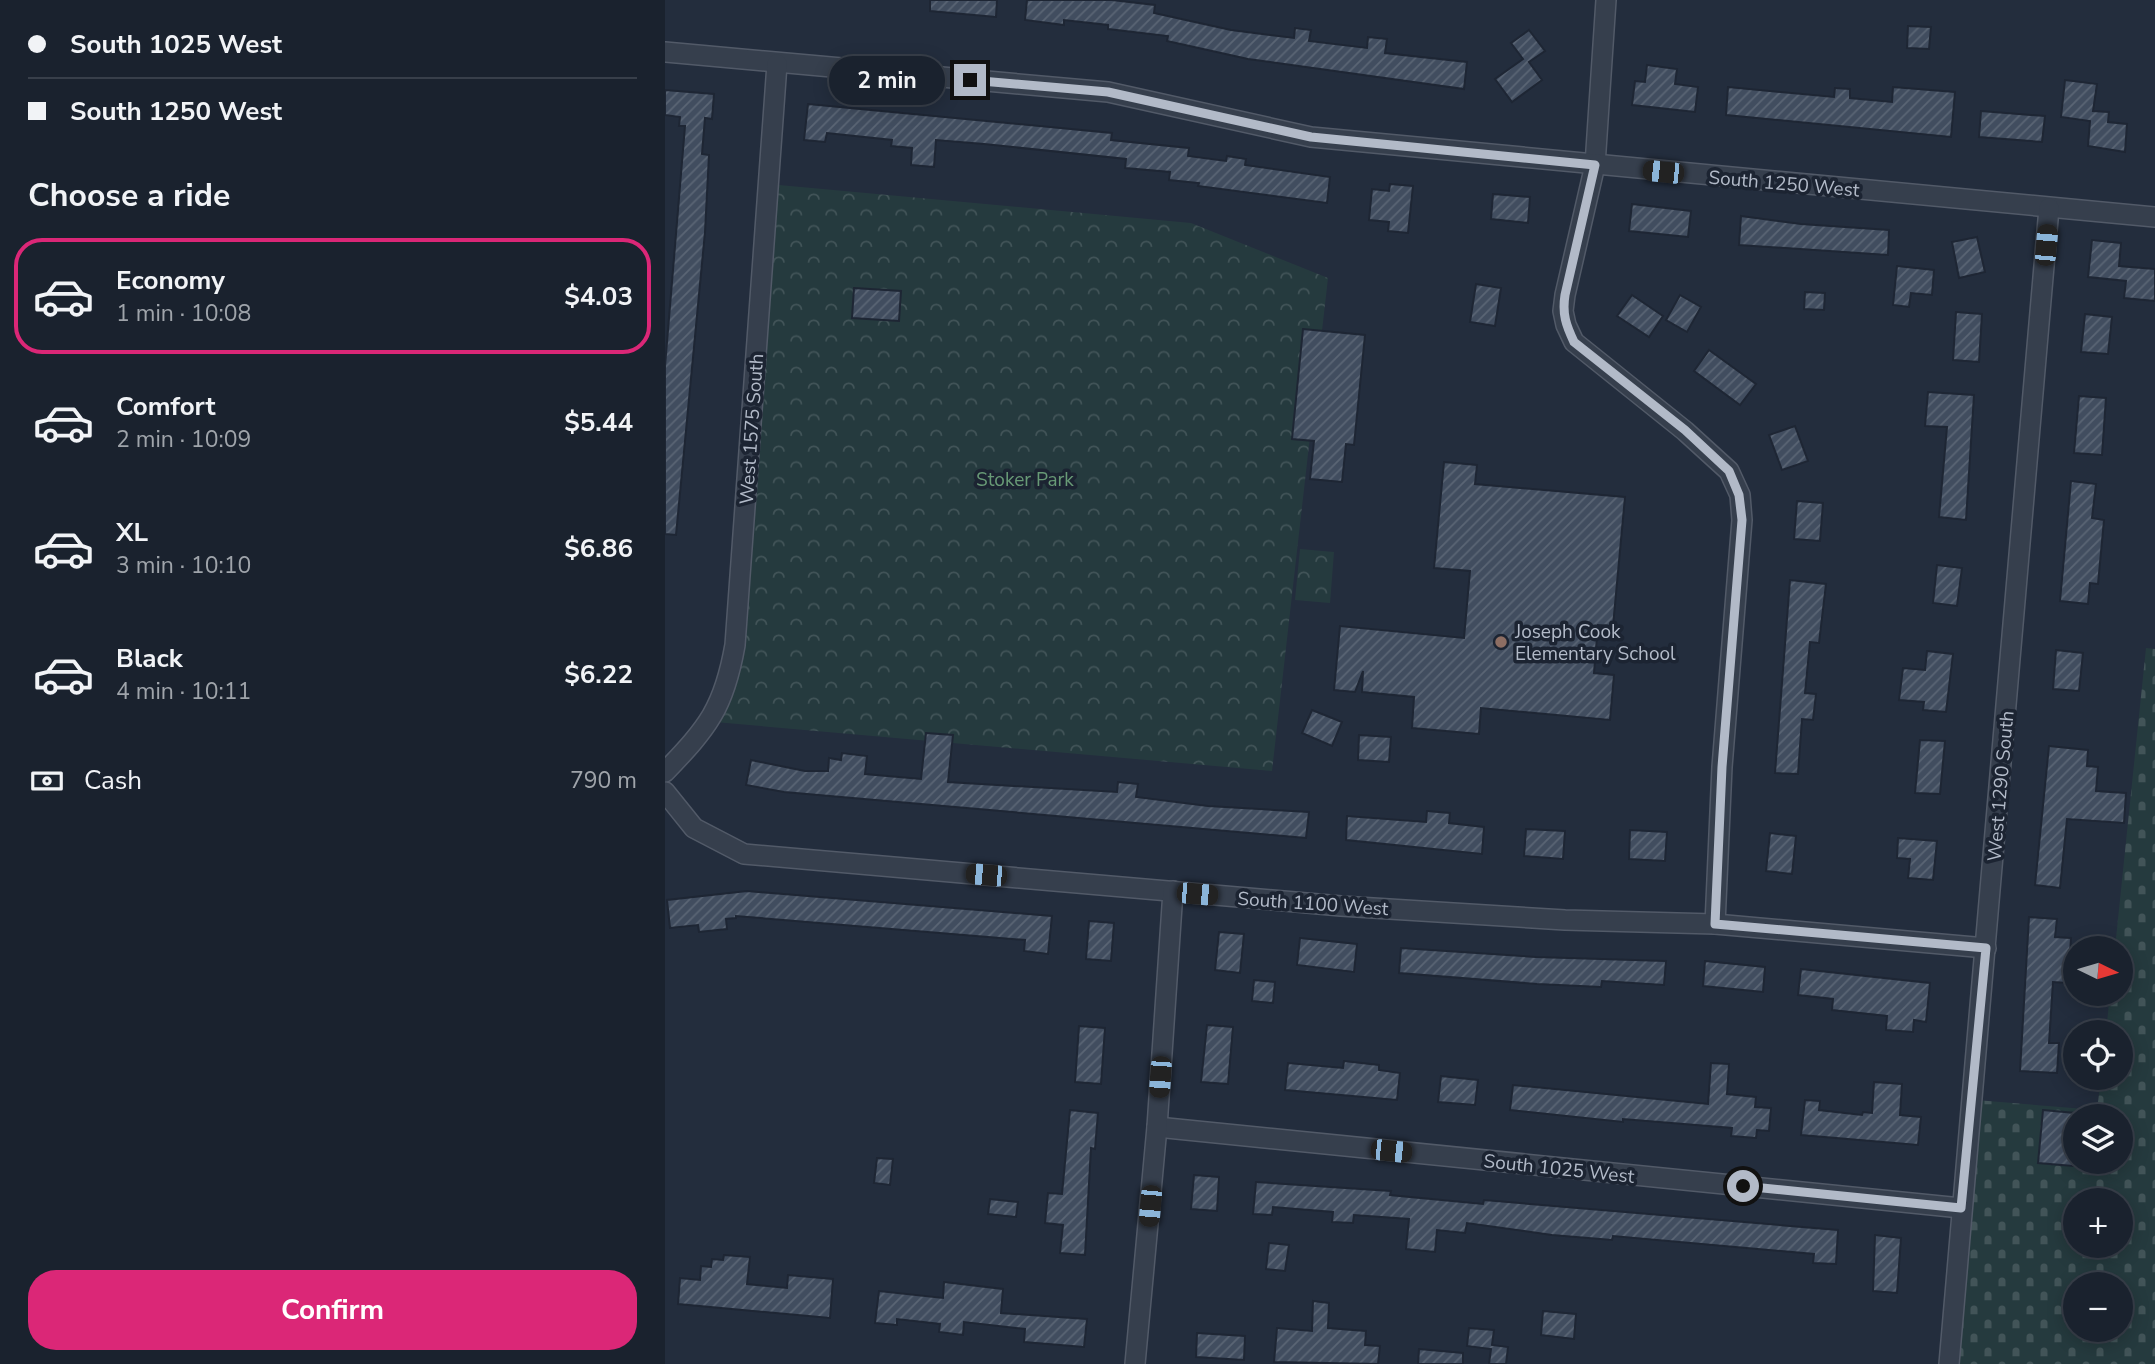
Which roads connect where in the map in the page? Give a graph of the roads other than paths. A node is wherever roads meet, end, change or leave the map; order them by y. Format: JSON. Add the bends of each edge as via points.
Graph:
{"nodes":[{"id":1,"x":1606,"y":0,"type":"edge"},
{"id":2,"x":665,"y":52,"type":"edge"},
{"id":3,"x":777,"y":64,"type":"junction"},
{"id":4,"x":1595,"y":165,"type":"junction"},
{"id":5,"x":2049,"y":208,"type":"junction"},
{"id":6,"x":2155,"y":217,"type":"edge"},
{"id":7,"x":665,"y":772,"type":"edge"},
{"id":8,"x":665,"y":792,"type":"edge"},
{"id":9,"x":1173,"y":891,"type":"junction"},
{"id":10,"x":1715,"y":924,"type":"junction"},
{"id":11,"x":1986,"y":948,"type":"junction"},
{"id":12,"x":1157,"y":1127,"type":"junction"},
{"id":13,"x":1961,"y":1208,"type":"junction"},
{"id":14,"x":1135,"y":1364,"type":"edge"},
{"id":15,"x":1949,"y":1364,"type":"edge"}],
"edges":[{"from":1,"to":4,"type":"street"},
{"from":2,"to":3,"type":"street","name":"South 1250 West"},
{"from":3,"to":4,"type":"street","name":"South 1250 West","via":[[1108,92],[1311,137]]},
{"from":3,"to":7,"type":"street","name":"West 1575 South","via":[[735,645],[728,686],[707,727]]},
{"from":4,"to":5,"type":"street","name":"South 1250 West"},
{"from":4,"to":10,"type":"street","via":[[1565,295],[1566,326],[1574,342],[1729,471],[1739,495],[1742,520]]},
{"from":5,"to":6,"type":"street","name":"South 1250 West"},
{"from":5,"to":11,"type":"street","name":"West 1290 South"},
{"from":8,"to":9,"type":"street","name":"South 1100 West","via":[[694,828],[744,854]]},
{"from":9,"to":10,"type":"street","name":"South 1100 West","via":[[1552,919]]},
{"from":9,"to":12,"type":"street"},
{"from":10,"to":11,"type":"street","name":"South 1100 West"},
{"from":11,"to":13,"type":"street","name":"West 1290 South"},
{"from":12,"to":13,"type":"street","name":"South 1025 West"},
{"from":12,"to":14,"type":"street"},
{"from":13,"to":15,"type":"street","name":"West 1290 South"}]}
